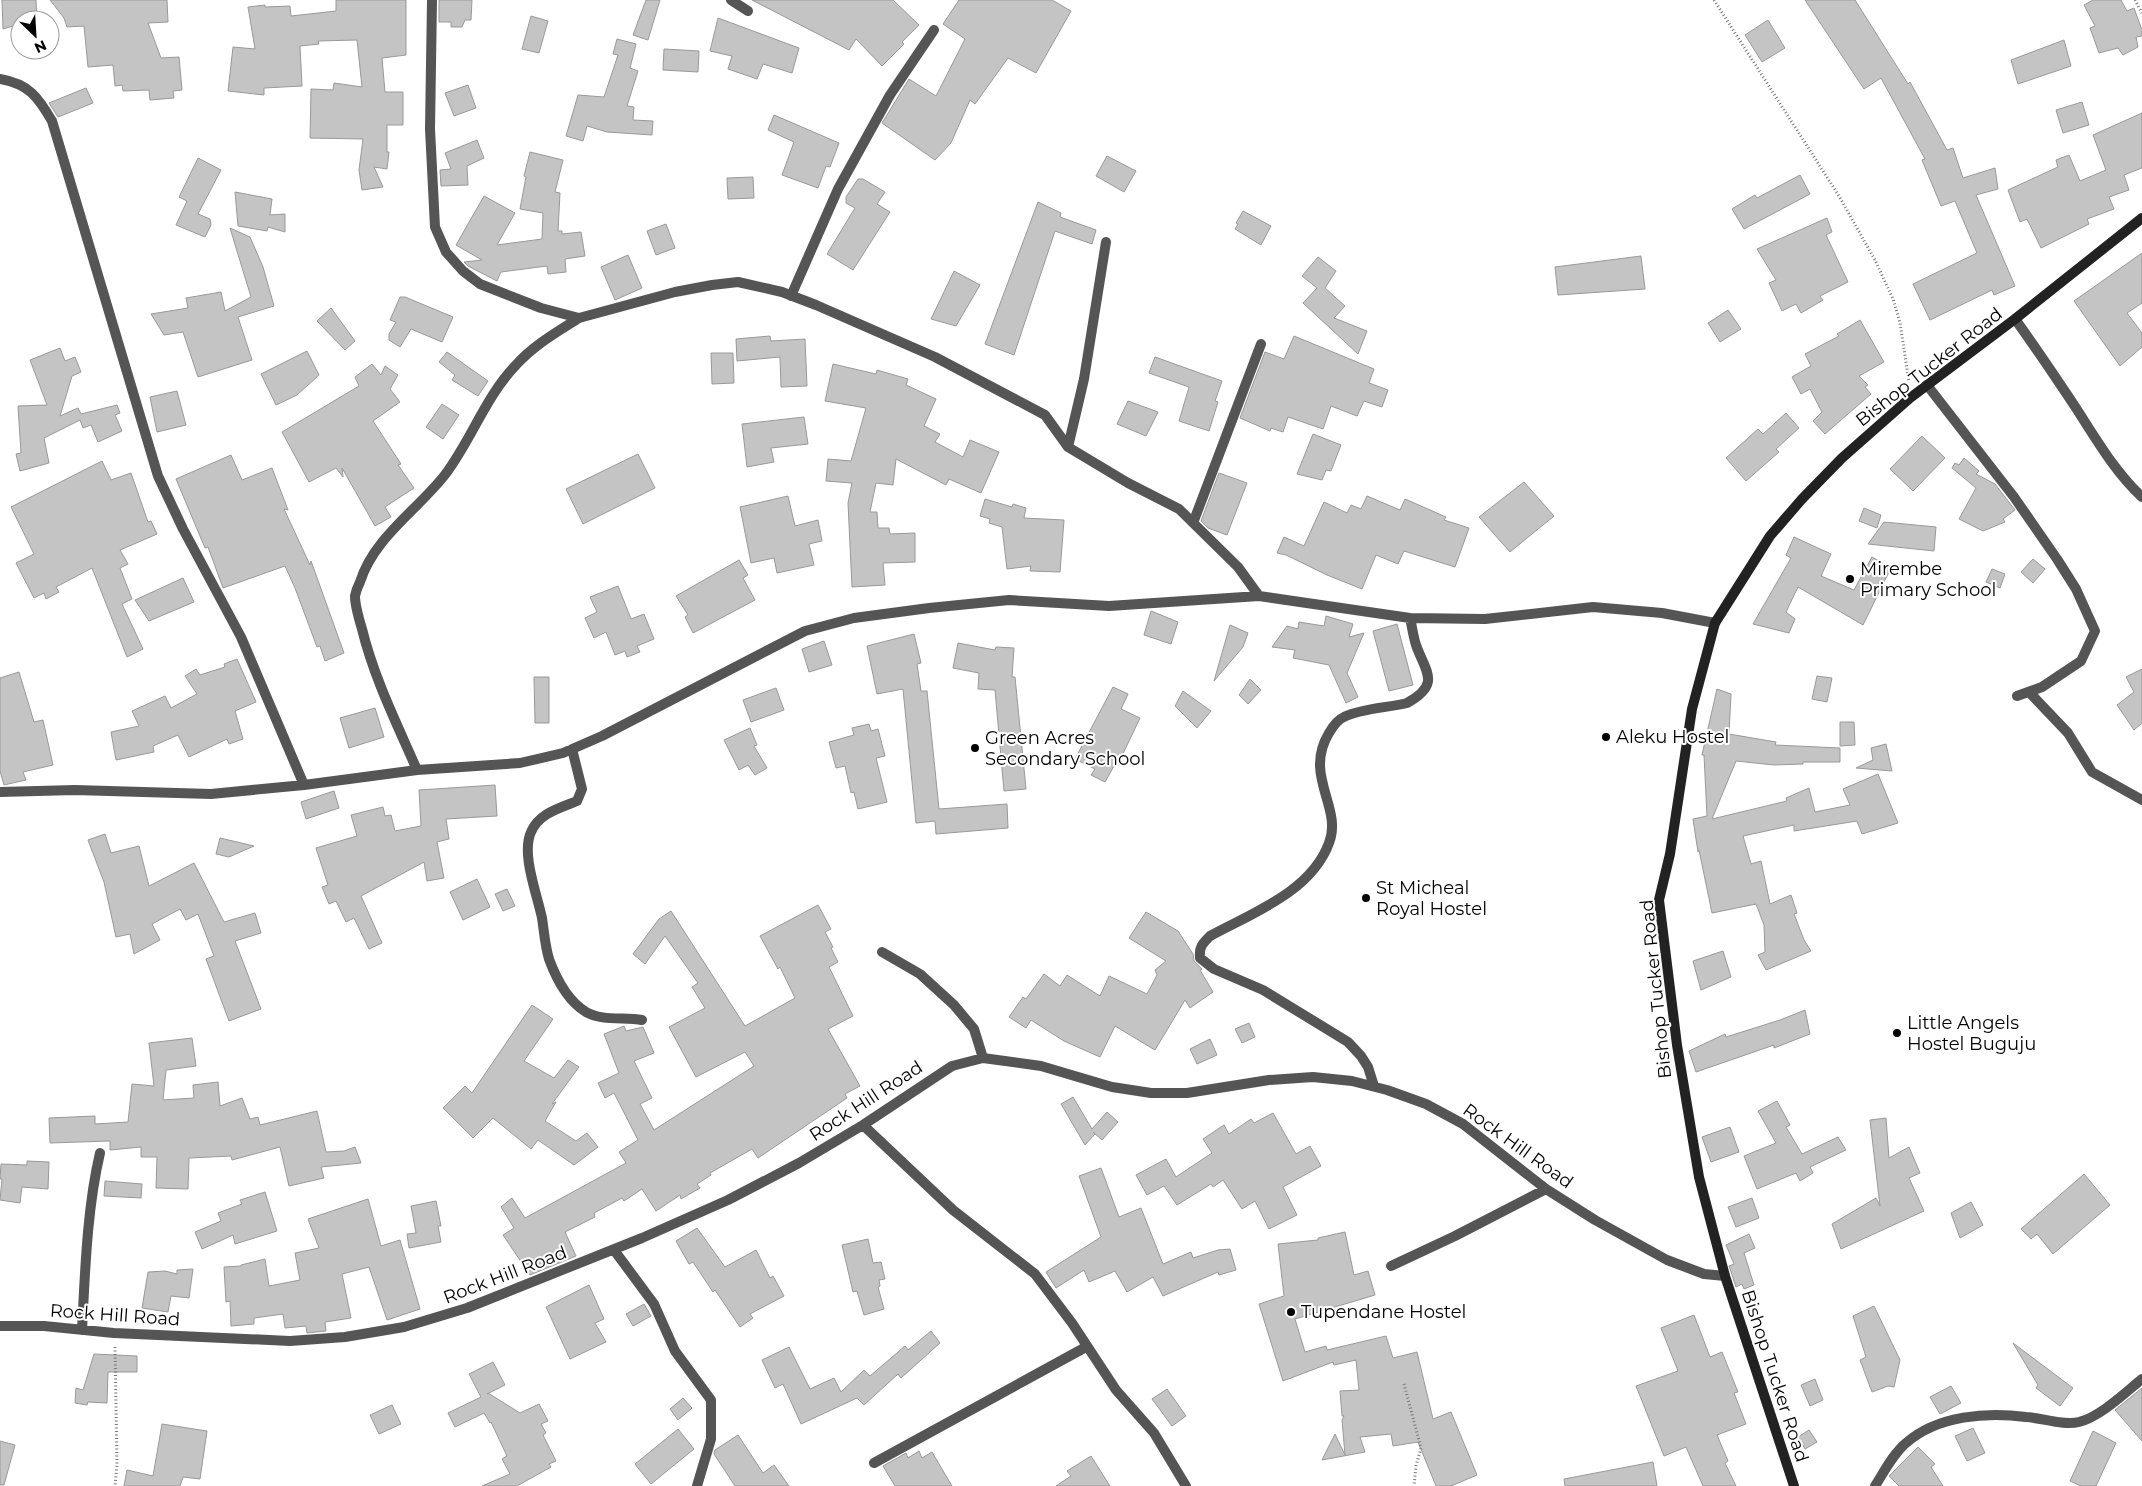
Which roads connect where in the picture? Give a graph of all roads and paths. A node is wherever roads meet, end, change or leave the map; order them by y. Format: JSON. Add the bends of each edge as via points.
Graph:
{"nodes":[{"id":1,"x":432,"y":0,"type":"edge"},
{"id":2,"x":731,"y":0,"type":"edge"},
{"id":3,"x":1714,"y":0,"type":"edge"},
{"id":4,"x":2135,"y":0,"type":"edge"},
{"id":5,"x":748,"y":11,"type":"dead end"},
{"id":6,"x":2142,"y":13,"type":"edge"},
{"id":7,"x":934,"y":30,"type":"dead end"},
{"id":8,"x":0,"y":79,"type":"edge"},
{"id":9,"x":2142,"y":218,"type":"edge"},
{"id":10,"x":1106,"y":242,"type":"dead end"},
{"id":11,"x":791,"y":296,"type":"junction"},
{"id":12,"x":579,"y":318,"type":"junction"},
{"id":13,"x":2015,"y":319,"type":"junction"},
{"id":14,"x":1261,"y":344,"type":"dead end"},
{"id":15,"x":1927,"y":385,"type":"junction"},
{"id":16,"x":1910,"y":398,"type":"junction"},
{"id":17,"x":1068,"y":447,"type":"junction"},
{"id":18,"x":2142,"y":497,"type":"edge"},
{"id":19,"x":1192,"y":523,"type":"junction"},
{"id":20,"x":1259,"y":596,"type":"junction"},
{"id":21,"x":1410,"y":618,"type":"junction"},
{"id":22,"x":1715,"y":624,"type":"junction"},
{"id":23,"x":2029,"y":692,"type":"junction"},
{"id":24,"x":2017,"y":696,"type":"dead end"},
{"id":25,"x":572,"y":749,"type":"junction"},
{"id":26,"x":418,"y":770,"type":"junction"},
{"id":27,"x":304,"y":785,"type":"junction"},
{"id":28,"x":0,"y":792,"type":"edge"},
{"id":29,"x":2142,"y":800,"type":"edge"},
{"id":30,"x":882,"y":952,"type":"dead end"},
{"id":31,"x":642,"y":1020,"type":"dead end"},
{"id":32,"x":983,"y":1058,"type":"junction"},
{"id":33,"x":1374,"y":1086,"type":"junction"},
{"id":34,"x":863,"y":1125,"type":"junction"},
{"id":35,"x":100,"y":1153,"type":"dead end"},
{"id":36,"x":1546,"y":1189,"type":"junction"},
{"id":37,"x":614,"y":1250,"type":"junction"},
{"id":38,"x":1391,"y":1266,"type":"dead end"},
{"id":39,"x":1725,"y":1276,"type":"junction"},
{"id":40,"x":0,"y":1326,"type":"edge"},
{"id":41,"x":82,"y":1330,"type":"junction"},
{"id":42,"x":114,"y":1333,"type":"junction"},
{"id":43,"x":1086,"y":1347,"type":"junction"},
{"id":44,"x":2142,"y":1379,"type":"edge"},
{"id":45,"x":1404,"y":1384,"type":"dead end"},
{"id":46,"x":874,"y":1463,"type":"dead end"},
{"id":47,"x":115,"y":1486,"type":"edge"},
{"id":48,"x":697,"y":1486,"type":"edge"},
{"id":49,"x":1186,"y":1486,"type":"edge"},
{"id":50,"x":1414,"y":1486,"type":"edge"},
{"id":51,"x":1794,"y":1486,"type":"edge"},
{"id":52,"x":1875,"y":1486,"type":"edge"}],
"edges":[{"from":1,"to":12,"type":"street","via":[[430,129],[434,227],[446,252],[480,284],[541,308]]},
{"from":2,"to":5,"type":"street"},
{"from":3,"to":16,"type":"path","via":[[1839,196],[1875,260],[1893,298]]},
{"from":4,"to":6,"type":"path"},
{"from":7,"to":11,"type":"street","via":[[890,95],[838,189]]},
{"from":8,"to":27,"type":"street","via":[[22,85],[38,98],[52,121],[158,476],[242,637]]},
{"from":9,"to":13,"type":"main road","name":"Bishop Tucker Road"},
{"from":10,"to":17,"type":"street","via":[[1084,379]]},
{"from":11,"to":12,"type":"street","via":[[738,282],[675,292]]},
{"from":11,"to":17,"type":"street","via":[[935,357],[1045,415]]},
{"from":12,"to":26,"type":"street","via":[[548,337],[515,365],[444,476],[378,546],[361,578],[355,596],[364,639],[379,682]]},
{"from":13,"to":15,"type":"main road","name":"Bishop Tucker Road"},
{"from":13,"to":18,"type":"street","via":[[2100,446]]},
{"from":14,"to":19,"type":"street"},
{"from":15,"to":16,"type":"main road","name":"Bishop Tucker Road"},
{"from":15,"to":23,"type":"street","via":[[2014,497],[2052,552],[2076,589],[2095,631],[2081,661]]},
{"from":16,"to":22,"type":"main road","name":"Bishop Tucker Road","via":[[1842,458],[1770,536]]},
{"from":17,"to":19,"type":"street","via":[[1179,509]]},
{"from":19,"to":20,"type":"street","via":[[1238,567]]},
{"from":20,"to":21,"type":"street"},
{"from":20,"to":25,"type":"street","via":[[1109,606],[1009,600],[854,618],[805,631]]},
{"from":21,"to":22,"type":"street","via":[[1485,619],[1593,607],[1662,613]]},
{"from":21,"to":33,"type":"street","via":[[1416,644],[1429,674],[1424,690],[1407,703],[1342,717],[1325,740],[1320,778],[1332,830],[1324,855],[1310,874],[1290,892],[1210,936],[1199,950],[1205,964],[1262,990],[1348,1042],[1368,1067]]},
{"from":22,"to":39,"type":"main road","name":"Bishop Tucker Road","via":[[1692,709],[1670,854],[1659,900],[1677,1046],[1699,1177]]},
{"from":23,"to":24,"type":"street"},
{"from":23,"to":29,"type":"street","via":[[2068,733],[2092,772]]},
{"from":25,"to":26,"type":"street","via":[[520,763]]},
{"from":25,"to":31,"type":"street","via":[[582,789],[577,801],[552,811],[536,823],[530,833],[528,850],[549,958],[570,998],[585,1011],[598,1017]]},
{"from":26,"to":27,"type":"street"},
{"from":27,"to":28,"type":"street","via":[[211,794],[75,790]]},
{"from":30,"to":32,"type":"street","via":[[920,974],[954,1006],[974,1030]]},
{"from":32,"to":33,"type":"street","name":"Rock Hill Road","via":[[1041,1066],[1112,1087],[1151,1093],[1187,1093],[1269,1080],[1313,1077]]},
{"from":32,"to":34,"type":"street","name":"Rock Hill Road","via":[[952,1066]]},
{"from":33,"to":36,"type":"street","name":"Rock Hill Road","via":[[1426,1104],[1464,1124]]},
{"from":34,"to":37,"type":"street","name":"Rock Hill Road","via":[[728,1200]]},
{"from":34,"to":43,"type":"street","via":[[953,1210],[1035,1274]]},
{"from":35,"to":41,"type":"street","via":[[87,1251]]},
{"from":36,"to":38,"type":"street"},
{"from":36,"to":39,"type":"street","name":"Rock Hill Road","via":[[1667,1260],[1704,1274]]},
{"from":37,"to":42,"type":"street","name":"Rock Hill Road","via":[[467,1308],[404,1326],[345,1337],[290,1341]]},
{"from":37,"to":48,"type":"street","via":[[654,1304],[675,1351],[711,1400],[711,1440]]},
{"from":39,"to":51,"type":"main road","name":"Bishop Tucker Road"},
{"from":40,"to":41,"type":"street","name":"Rock Hill Road"},
{"from":41,"to":42,"type":"street","name":"Rock Hill Road"},
{"from":42,"to":47,"type":"path"},
{"from":43,"to":46,"type":"street"},
{"from":43,"to":49,"type":"street","via":[[1116,1390],[1154,1433]]},
{"from":44,"to":52,"type":"street","via":[[2099,1412],[2079,1422],[1988,1414],[1946,1422],[1906,1442]]},
{"from":45,"to":50,"type":"path","via":[[1421,1448]]}]}
